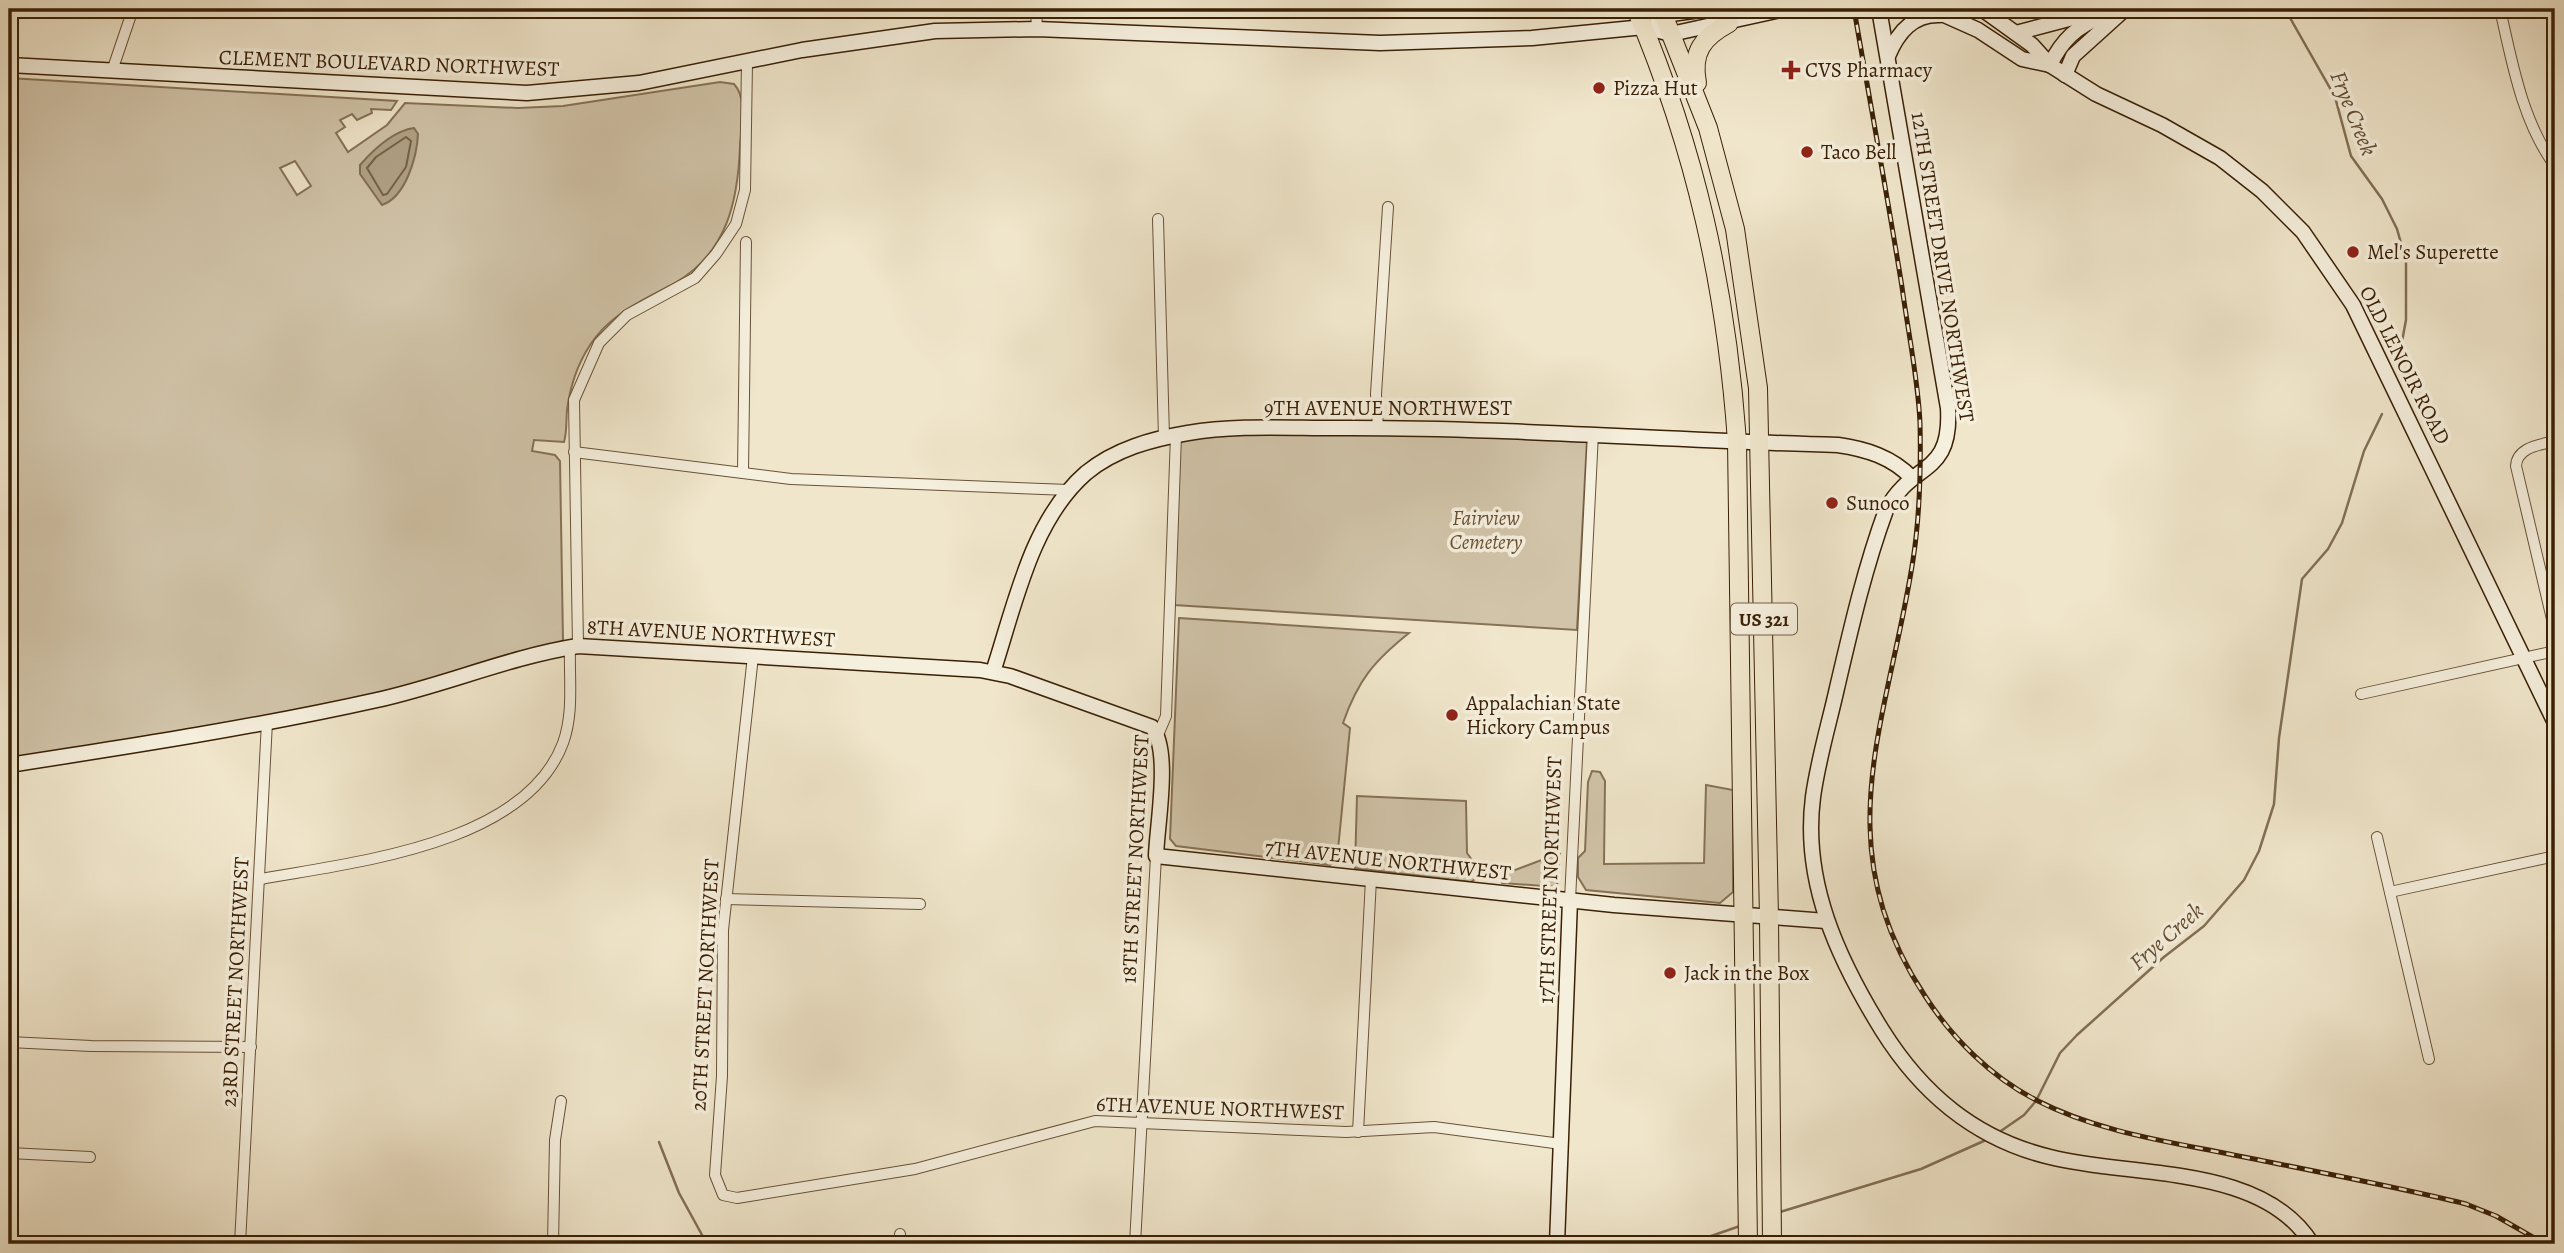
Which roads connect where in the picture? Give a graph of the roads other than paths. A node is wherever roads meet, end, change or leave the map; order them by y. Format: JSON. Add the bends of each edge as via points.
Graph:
{"nodes":[{"id":1,"x":133,"y":9,"type":"edge"},
{"id":2,"x":1036,"y":9,"type":"edge"},
{"id":3,"x":1636,"y":9,"type":"edge"},
{"id":4,"x":1707,"y":9,"type":"edge"},
{"id":5,"x":1785,"y":9,"type":"edge"},
{"id":6,"x":1879,"y":9,"type":"edge"},
{"id":7,"x":1931,"y":9,"type":"edge"},
{"id":8,"x":1982,"y":9,"type":"edge"},
{"id":9,"x":2122,"y":9,"type":"edge"},
{"id":10,"x":2500,"y":9,"type":"edge"},
{"id":11,"x":1762,"y":11,"type":"edge"},
{"id":12,"x":1662,"y":12,"type":"edge"},
{"id":13,"x":1950,"y":15,"type":"junction"},
{"id":14,"x":1729,"y":23,"type":"junction"},
{"id":15,"x":1644,"y":27,"type":"junction"},
{"id":16,"x":1037,"y":29,"type":"junction"},
{"id":17,"x":2017,"y":33,"type":"junction"},
{"id":18,"x":1671,"y":34,"type":"junction"},
{"id":19,"x":1888,"y":56,"type":"junction"},
{"id":20,"x":747,"y":62,"type":"junction"},
{"id":21,"x":9,"y":65,"type":"edge"},
{"id":22,"x":2050,"y":65,"type":"junction"},
{"id":23,"x":112,"y":71,"type":"junction"},
{"id":24,"x":2065,"y":75,"type":"junction"},
{"id":25,"x":1702,"y":114,"type":"junction"},
{"id":26,"x":2555,"y":166,"type":"edge"},
{"id":27,"x":1388,"y":207,"type":"dead end"},
{"id":28,"x":1158,"y":219,"type":"dead end"},
{"id":29,"x":746,"y":242,"type":"dead end"},
{"id":30,"x":1378,"y":428,"type":"junction"},
{"id":31,"x":1593,"y":433,"type":"junction"},
{"id":32,"x":1170,"y":436,"type":"junction"},
{"id":33,"x":1737,"y":441,"type":"junction"},
{"id":34,"x":2555,"y":441,"type":"edge"},
{"id":35,"x":1762,"y":443,"type":"junction"},
{"id":36,"x":574,"y":452,"type":"junction"},
{"id":37,"x":743,"y":473,"type":"junction"},
{"id":38,"x":1912,"y":478,"type":"junction"},
{"id":39,"x":1069,"y":491,"type":"junction"},
{"id":40,"x":2555,"y":632,"type":"edge"},
{"id":41,"x":574,"y":647,"type":"junction"},
{"id":42,"x":2555,"y":651,"type":"edge"},
{"id":43,"x":753,"y":656,"type":"junction"},
{"id":44,"x":2525,"y":657,"type":"junction"},
{"id":45,"x":993,"y":671,"type":"junction"},
{"id":46,"x":2361,"y":694,"type":"dead end"},
{"id":47,"x":267,"y":722,"type":"junction"},
{"id":48,"x":2555,"y":723,"type":"edge"},
{"id":49,"x":1158,"y":735,"type":"junction"},
{"id":50,"x":9,"y":765,"type":"edge"},
{"id":51,"x":2377,"y":837,"type":"dead end"},
{"id":52,"x":1156,"y":856,"type":"junction"},
{"id":53,"x":2555,"y":856,"type":"edge"},
{"id":54,"x":261,"y":878,"type":"junction"},
{"id":55,"x":1371,"y":879,"type":"junction"},
{"id":56,"x":2390,"y":892,"type":"junction"},
{"id":57,"x":726,"y":899,"type":"junction"},
{"id":58,"x":1570,"y":900,"type":"junction"},
{"id":59,"x":920,"y":904,"type":"dead end"},
{"id":60,"x":1744,"y":916,"type":"junction"},
{"id":61,"x":1769,"y":918,"type":"junction"},
{"id":62,"x":1826,"y":921,"type":"junction"},
{"id":63,"x":9,"y":1042,"type":"edge"},
{"id":64,"x":251,"y":1047,"type":"junction"},
{"id":65,"x":2429,"y":1059,"type":"dead end"},
{"id":66,"x":561,"y":1101,"type":"dead end"},
{"id":67,"x":1143,"y":1121,"type":"junction"},
{"id":68,"x":1359,"y":1132,"type":"junction"},
{"id":69,"x":1561,"y":1144,"type":"junction"},
{"id":70,"x":9,"y":1153,"type":"edge"},
{"id":71,"x":90,"y":1157,"type":"dead end"},
{"id":72,"x":719,"y":1191,"type":"joint"},
{"id":73,"x":240,"y":1244,"type":"edge"},
{"id":74,"x":553,"y":1244,"type":"edge"},
{"id":75,"x":1135,"y":1244,"type":"edge"},
{"id":76,"x":1557,"y":1244,"type":"edge"},
{"id":77,"x":1748,"y":1244,"type":"edge"},
{"id":78,"x":1772,"y":1244,"type":"edge"},
{"id":79,"x":2312,"y":1244,"type":"edge"}],
"edges":[{"from":1,"to":23,"type":"street"},
{"from":2,"to":16,"type":"street"},
{"from":3,"to":15,"type":"highway","number":"US 321"},
{"from":4,"to":12,"type":"street","name":"CLEMENT BOULEVARD NORTHWEST"},
{"from":5,"to":11,"type":"street","name":"CLEMENT BOULEVARD NORTHWEST"},
{"from":6,"to":19,"type":"street","name":"12TH STREET DRIVE NORTHWEST"},
{"from":7,"to":13,"type":"street","name":"OLD LENOIR ROAD"},
{"from":8,"to":17,"type":"street","name":"OLD LENOIR ROAD"},
{"from":9,"to":17,"type":"street","via":[[2099,10]]},
{"from":9,"to":22,"type":"street","via":[[2060,43]]},
{"from":9,"to":24,"type":"street","via":[[2074,55]]},
{"from":10,"to":26,"type":"street","via":[[2527,113]]},
{"from":11,"to":14,"type":"street","name":"CLEMENT BOULEVARD NORTHWEST"},
{"from":12,"to":15,"type":"street","name":"CLEMENT BOULEVARD NORTHWEST"},
{"from":12,"to":18,"type":"highway","number":"US 321"},
{"from":13,"to":19,"type":"street","via":[[1927,14],[1915,20],[1900,34]]},
{"from":13,"to":22,"type":"street","name":"OLD LENOIR ROAD","via":[[2022,59]]},
{"from":14,"to":18,"type":"street","name":"CLEMENT BOULEVARD NORTHWEST"},
{"from":14,"to":25,"type":"highway","via":[[1701,42],[1695,56]]},
{"from":15,"to":16,"type":"street","name":"CLEMENT BOULEVARD NORTHWEST","via":[[1532,38],[1380,43]]},
{"from":15,"to":18,"type":"street","name":"CLEMENT BOULEVARD NORTHWEST"},
{"from":15,"to":33,"type":"highway","number":"US 321","via":[[1683,135],[1710,230],[1728,335]]},
{"from":16,"to":20,"type":"street","name":"CLEMENT BOULEVARD NORTHWEST","via":[[900,34]]},
{"from":17,"to":22,"type":"street","name":"OLD LENOIR ROAD"},
{"from":18,"to":25,"type":"highway","number":"US 321"},
{"from":19,"to":38,"type":"street","name":"12TH STREET DRIVE NORTHWEST","via":[[1948,408],[1943,452]]},
{"from":20,"to":23,"type":"street","name":"CLEMENT BOULEVARD NORTHWEST","via":[[617,86],[527,93]]},
{"from":20,"to":36,"type":"street","via":[[745,190],[736,224],[695,278],[627,315],[599,343],[574,400]]},
{"from":21,"to":23,"type":"street","name":"CLEMENT BOULEVARD NORTHWEST"},
{"from":22,"to":24,"type":"street","name":"OLD LENOIR ROAD"},
{"from":24,"to":44,"type":"street","name":"OLD LENOIR ROAD","via":[[2220,158],[2281,209],[2320,253],[2377,352]]},
{"from":25,"to":35,"type":"highway","number":"US 321","via":[[1735,229],[1752,335]]},
{"from":27,"to":30,"type":"street","via":[[1376,394]]},
{"from":28,"to":32,"type":"street","name":"18TH STREET NORTHWEST"},
{"from":29,"to":37,"type":"street"},
{"from":30,"to":31,"type":"street","name":"9TH AVENUE NORTHWEST"},
{"from":30,"to":32,"type":"street","name":"9TH AVENUE NORTHWEST","via":[[1210,430]]},
{"from":31,"to":33,"type":"street","name":"9TH AVENUE NORTHWEST"},
{"from":31,"to":58,"type":"street","name":"17TH STREET NORTHWEST"},
{"from":32,"to":39,"type":"street","name":"9TH AVENUE NORTHWEST","via":[[1111,457]]},
{"from":32,"to":49,"type":"street","name":"18TH STREET NORTHWEST","via":[[1166,716]]},
{"from":33,"to":35,"type":"street","name":"9TH AVENUE NORTHWEST"},
{"from":33,"to":60,"type":"highway","number":"US 321"},
{"from":34,"to":40,"type":"street","via":[[2529,448],[2519,455],[2516,466]]},
{"from":35,"to":38,"type":"street","name":"9TH AVENUE NORTHWEST","via":[[1857,448],[1891,460]]},
{"from":35,"to":61,"type":"highway","number":"US 321"},
{"from":36,"to":37,"type":"street"},
{"from":36,"to":41,"type":"street"},
{"from":37,"to":39,"type":"street","via":[[805,480]]},
{"from":38,"to":62,"type":"street","name":"12TH STREET DRIVE NORTHWEST","via":[[1892,498],[1880,526],[1816,779],[1811,838]]},
{"from":39,"to":45,"type":"street","name":"9TH AVENUE NORTHWEST","via":[[1035,548]]},
{"from":41,"to":43,"type":"street","name":"8TH AVENUE NORTHWEST"},
{"from":41,"to":47,"type":"street","name":"8TH AVENUE NORTHWEST","via":[[516,659],[381,699]]},
{"from":41,"to":54,"type":"street","via":[[564,741],[545,776],[517,804],[435,840]]},
{"from":42,"to":44,"type":"street"},
{"from":43,"to":45,"type":"street","name":"8TH AVENUE NORTHWEST"},
{"from":43,"to":57,"type":"street","name":"20TH STREET NORTHWEST"},
{"from":44,"to":46,"type":"street"},
{"from":44,"to":48,"type":"street","name":"OLD LENOIR ROAD"},
{"from":45,"to":49,"type":"street","name":"8TH AVENUE NORTHWEST","via":[[1140,720]]},
{"from":47,"to":50,"type":"street","name":"8TH AVENUE NORTHWEST"},
{"from":47,"to":54,"type":"street","name":"23RD STREET NORTHWEST"},
{"from":49,"to":52,"type":"street","name":"18TH STREET NORTHWEST"},
{"from":51,"to":56,"type":"street"},
{"from":52,"to":55,"type":"street","name":"7TH AVENUE NORTHWEST"},
{"from":52,"to":67,"type":"street","name":"18TH STREET NORTHWEST"},
{"from":53,"to":56,"type":"street"},
{"from":54,"to":64,"type":"street","name":"23RD STREET NORTHWEST"},
{"from":55,"to":58,"type":"street","name":"7TH AVENUE NORTHWEST"},
{"from":55,"to":68,"type":"street"},
{"from":56,"to":65,"type":"street"},
{"from":57,"to":59,"type":"street"},
{"from":57,"to":72,"type":"street","name":"20TH STREET NORTHWEST","via":[[715,1175]]},
{"from":58,"to":60,"type":"street","name":"7TH AVENUE NORTHWEST"},
{"from":58,"to":69,"type":"street","name":"17TH STREET NORTHWEST"},
{"from":60,"to":61,"type":"street","name":"7TH AVENUE NORTHWEST"},
{"from":60,"to":77,"type":"highway","number":"US 321"},
{"from":61,"to":62,"type":"street","name":"7TH AVENUE NORTHWEST"},
{"from":61,"to":78,"type":"highway","number":"US 321"},
{"from":62,"to":79,"type":"street","name":"12TH STREET DRIVE NORTHWEST","via":[[1854,983],[1897,1052],[1935,1097],[1979,1130],[2052,1158],[2245,1192],[2272,1203]]},
{"from":63,"to":64,"type":"street"},
{"from":64,"to":73,"type":"street","name":"23RD STREET NORTHWEST"},
{"from":66,"to":74,"type":"street","via":[[555,1140]]},
{"from":67,"to":68,"type":"street","name":"6TH AVENUE NORTHWEST"},
{"from":67,"to":72,"type":"street","name":"6TH AVENUE NORTHWEST","via":[[1077,1124],[892,1174],[737,1198]]},
{"from":67,"to":75,"type":"street","name":"18TH STREET NORTHWEST"},
{"from":68,"to":69,"type":"street","name":"6TH AVENUE NORTHWEST","via":[[1434,1127]]},
{"from":69,"to":76,"type":"street","name":"17TH STREET NORTHWEST"},
{"from":70,"to":71,"type":"street"}]}
